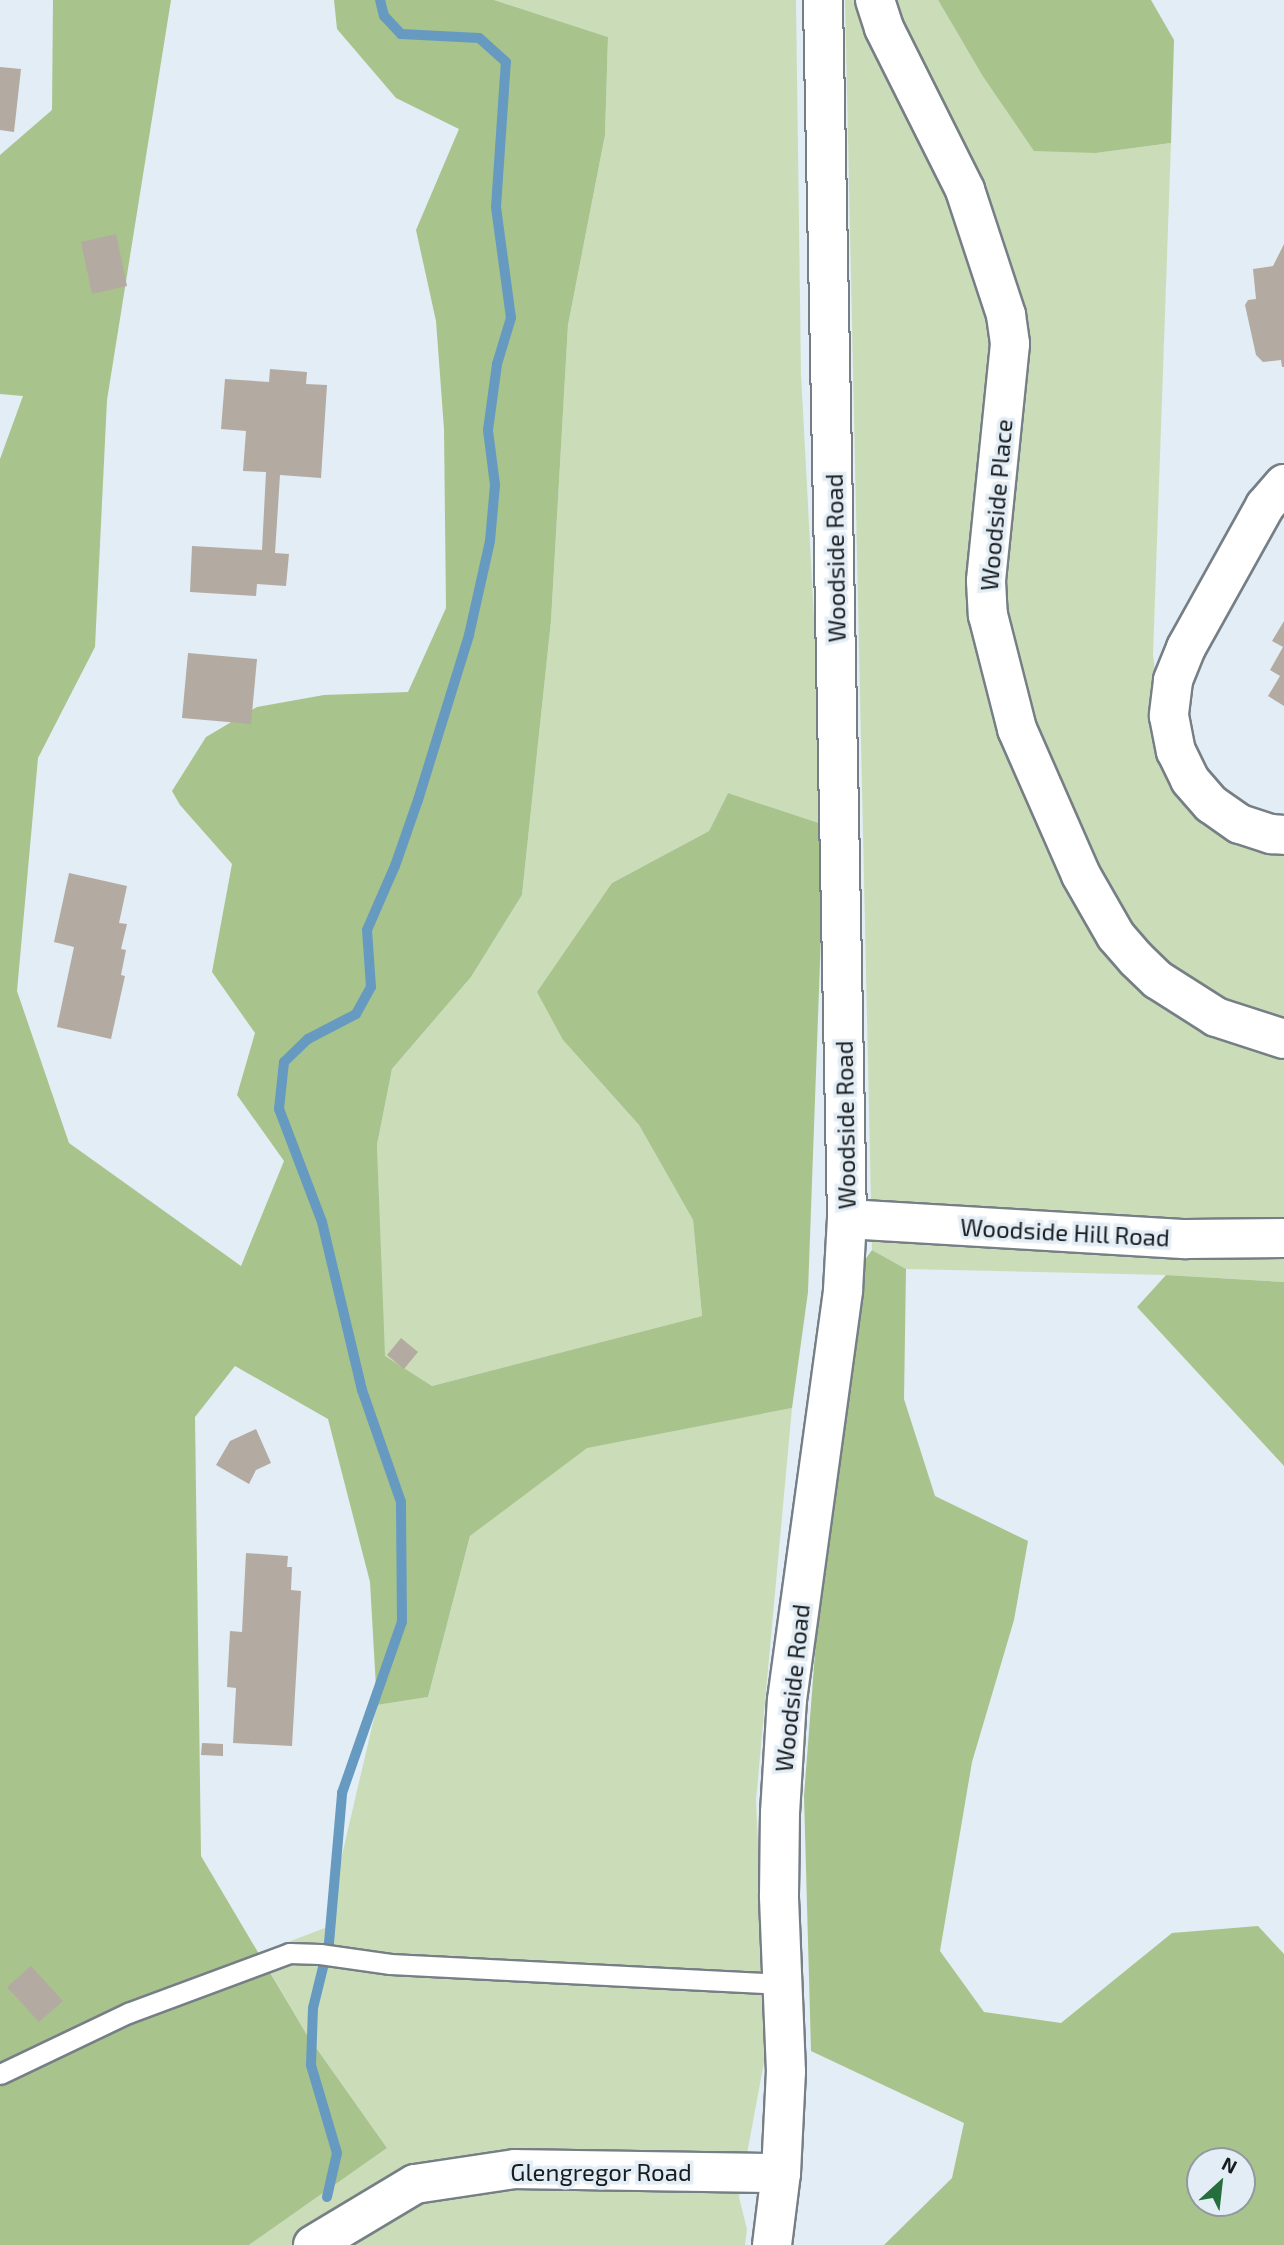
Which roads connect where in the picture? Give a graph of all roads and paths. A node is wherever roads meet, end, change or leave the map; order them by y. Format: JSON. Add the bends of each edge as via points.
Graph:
{"nodes":[{"id":1,"x":823,"y":0,"type":"edge"},
{"id":2,"x":875,"y":0,"type":"edge"},
{"id":3,"x":1284,"y":484,"type":"edge"},
{"id":4,"x":1284,"y":835,"type":"edge"},
{"id":5,"x":1284,"y":1039,"type":"edge"},
{"id":6,"x":846,"y":1219,"type":"junction"},
{"id":7,"x":1284,"y":1238,"type":"edge"},
{"id":8,"x":783,"y":1984,"type":"junction"},
{"id":9,"x":0,"y":2074,"type":"edge"},
{"id":10,"x":781,"y":2173,"type":"junction"},
{"id":11,"x":313,"y":2245,"type":"edge"},
{"id":12,"x":772,"y":2245,"type":"edge"}],
"edges":[{"from":1,"to":6,"type":"street","name":"Woodside Road"},
{"from":2,"to":5,"type":"street","name":"Woodside Place","via":[[884,28],[965,190],[1006,315],[1010,344],[986,581],[988,615],[1017,729],[1081,875],[1129,952],[1189,1002],[1216,1017]]},
{"from":3,"to":4,"type":"street","via":[[1265,506],[1186,648],[1173,681],[1169,716],[1176,751],[1190,780],[1211,804],[1240,824]]},
{"from":6,"to":7,"type":"street","name":"Woodside Hill Road","via":[[1186,1239]]},
{"from":6,"to":8,"type":"street","name":"Woodside Road","via":[[843,1290],[787,1700],[780,1813]]},
{"from":8,"to":9,"type":"lane","via":[[289,1953],[128,2012]]},
{"from":8,"to":10,"type":"street","name":"Woodside Road","via":[[786,2072]]},
{"from":10,"to":11,"type":"street","name":"Glengregor Road","via":[[515,2169],[415,2185]]},
{"from":10,"to":12,"type":"street","name":"Woodside Road"}]}
